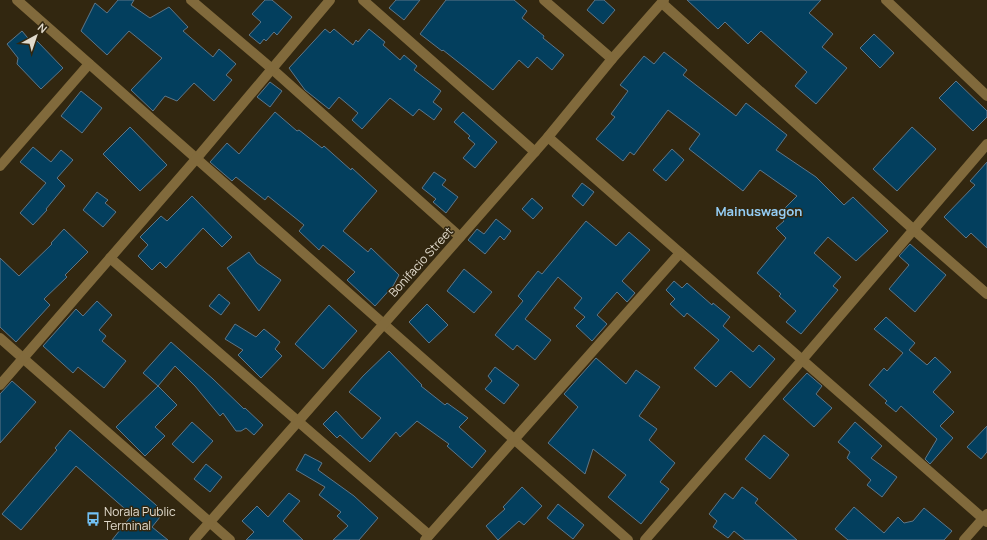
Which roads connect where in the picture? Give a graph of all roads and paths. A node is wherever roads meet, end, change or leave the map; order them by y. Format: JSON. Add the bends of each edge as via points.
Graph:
{"nodes":[{"id":1,"x":17,"y":0,"type":"edge"},
{"id":2,"x":191,"y":0,"type":"edge"},
{"id":3,"x":330,"y":0,"type":"edge"},
{"id":4,"x":362,"y":0,"type":"edge"},
{"id":5,"x":544,"y":0,"type":"edge"},
{"id":6,"x":886,"y":0,"type":"edge"},
{"id":7,"x":663,"y":2,"type":"edge"},
{"id":8,"x":612,"y":59,"type":"junction"},
{"id":9,"x":89,"y":64,"type":"junction"},
{"id":10,"x":271,"y":68,"type":"junction"},
{"id":11,"x":987,"y":96,"type":"edge"},
{"id":12,"x":548,"y":136,"type":"junction"},
{"id":13,"x":987,"y":144,"type":"edge"},
{"id":14,"x":534,"y":152,"type":"junction"},
{"id":15,"x":196,"y":159,"type":"junction"},
{"id":16,"x":0,"y":166,"type":"edge"},
{"id":17,"x":914,"y":230,"type":"junction"},
{"id":18,"x":460,"y":237,"type":"junction"},
{"id":19,"x":680,"y":253,"type":"junction"},
{"id":20,"x":110,"y":258,"type":"junction"},
{"id":21,"x":987,"y":294,"type":"edge"},
{"id":22,"x":384,"y":323,"type":"junction"},
{"id":23,"x":0,"y":338,"type":"edge"},
{"id":24,"x":23,"y":359,"type":"junction"},
{"id":25,"x":802,"y":360,"type":"junction"},
{"id":26,"x":0,"y":385,"type":"edge"},
{"id":27,"x":298,"y":422,"type":"junction"},
{"id":28,"x":515,"y":439,"type":"junction"},
{"id":29,"x":986,"y":518,"type":"edge"},
{"id":30,"x":210,"y":523,"type":"junction"},
{"id":31,"x":426,"y":538,"type":"edge"},
{"id":32,"x":194,"y":540,"type":"edge"},
{"id":33,"x":230,"y":540,"type":"edge"},
{"id":34,"x":628,"y":540,"type":"edge"},
{"id":35,"x":645,"y":540,"type":"edge"},
{"id":36,"x":964,"y":540,"type":"edge"}],
"edges":[{"from":1,"to":9,"type":"street"},
{"from":2,"to":10,"type":"street"},
{"from":3,"to":10,"type":"street"},
{"from":4,"to":14,"type":"street"},
{"from":5,"to":8,"type":"street"},
{"from":6,"to":11,"type":"street"},
{"from":7,"to":8,"type":"street","name":"Bonifacio Street"},
{"from":7,"to":17,"type":"street"},
{"from":8,"to":12,"type":"street","name":"Bonifacio Street"},
{"from":9,"to":15,"type":"street"},
{"from":9,"to":16,"type":"street"},
{"from":10,"to":15,"type":"street"},
{"from":10,"to":18,"type":"street"},
{"from":12,"to":14,"type":"street","name":"Bonifacio Street"},
{"from":12,"to":19,"type":"street"},
{"from":13,"to":17,"type":"street"},
{"from":14,"to":18,"type":"street","name":"Bonifacio Street"},
{"from":15,"to":20,"type":"street"},
{"from":15,"to":22,"type":"street"},
{"from":17,"to":21,"type":"street"},
{"from":17,"to":25,"type":"street"},
{"from":18,"to":22,"type":"street","name":"Bonifacio Street"},
{"from":19,"to":25,"type":"street"},
{"from":19,"to":28,"type":"street"},
{"from":20,"to":24,"type":"street"},
{"from":20,"to":27,"type":"street"},
{"from":22,"to":27,"type":"street","name":"Bonifacio Street"},
{"from":22,"to":28,"type":"street"},
{"from":23,"to":24,"type":"street"},
{"from":24,"to":26,"type":"street"},
{"from":24,"to":30,"type":"street"},
{"from":25,"to":29,"type":"street"},
{"from":25,"to":35,"type":"street"},
{"from":27,"to":30,"type":"street","name":"Bonifacio Street"},
{"from":27,"to":31,"type":"street"},
{"from":28,"to":31,"type":"street"},
{"from":28,"to":34,"type":"street"},
{"from":29,"to":36,"type":"street"},
{"from":30,"to":32,"type":"street","name":"Bonifacio Street"},
{"from":30,"to":33,"type":"street"}]}
